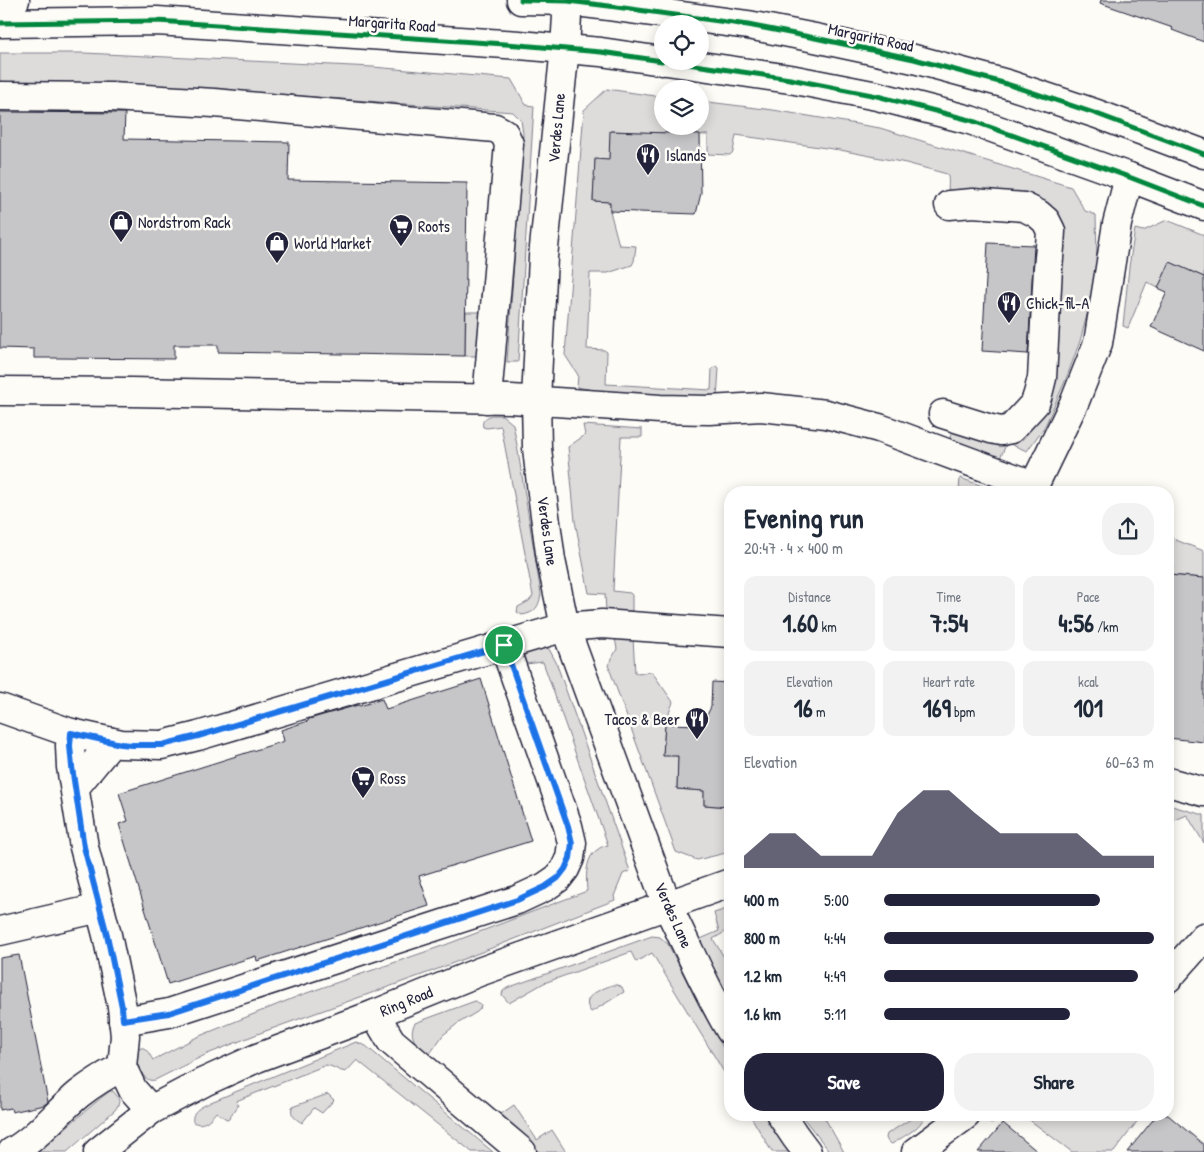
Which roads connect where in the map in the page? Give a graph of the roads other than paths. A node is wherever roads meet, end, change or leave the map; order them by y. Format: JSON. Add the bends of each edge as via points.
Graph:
{"nodes":[{"id":1,"x":15,"y":0,"type":"edge"},
{"id":2,"x":521,"y":0,"type":"edge"},
{"id":3,"x":568,"y":1,"type":"edge"},
{"id":4,"x":0,"y":2,"type":"edge"},
{"id":5,"x":0,"y":24,"type":"edge"},
{"id":6,"x":564,"y":48,"type":"junction"},
{"id":7,"x":654,"y":59,"type":"edge"},
{"id":8,"x":709,"y":67,"type":"edge"},
{"id":9,"x":0,"y":96,"type":"edge"},
{"id":10,"x":1204,"y":154,"type":"edge"},
{"id":11,"x":1129,"y":177,"type":"junction"},
{"id":12,"x":950,"y":205,"type":"dead end"},
{"id":13,"x":1204,"y":206,"type":"edge"},
{"id":14,"x":0,"y":392,"type":"edge"},
{"id":15,"x":487,"y":399,"type":"junction"},
{"id":16,"x":536,"y":400,"type":"junction"},
{"id":17,"x":943,"y":414,"type":"dead end"},
{"id":18,"x":1024,"y":486,"type":"edge"},
{"id":19,"x":1033,"y":486,"type":"edge"},
{"id":20,"x":565,"y":627,"type":"junction"},
{"id":21,"x":724,"y":633,"type":"edge"},
{"id":22,"x":504,"y":645,"type":"junction"},
{"id":23,"x":0,"y":708,"type":"edge"},
{"id":24,"x":71,"y":733,"type":"junction"},
{"id":25,"x":112,"y":742,"type":"junction"},
{"id":26,"x":1174,"y":784,"type":"edge"},
{"id":27,"x":75,"y":787,"type":"junction"},
{"id":28,"x":1204,"y":792,"type":"edge"},
{"id":29,"x":724,"y":885,"type":"edge"},
{"id":30,"x":668,"y":905,"type":"junction"},
{"id":31,"x":100,"y":908,"type":"junction"},
{"id":32,"x":0,"y":931,"type":"edge"},
{"id":33,"x":1203,"y":941,"type":"edge"},
{"id":34,"x":1174,"y":972,"type":"edge"},
{"id":35,"x":375,"y":1014,"type":"junction"},
{"id":36,"x":123,"y":1020,"type":"junction"},
{"id":37,"x":724,"y":1020,"type":"edge"},
{"id":38,"x":122,"y":1067,"type":"junction"},
{"id":39,"x":151,"y":1110,"type":"junction"},
{"id":40,"x":785,"y":1121,"type":"edge"},
{"id":41,"x":958,"y":1121,"type":"edge"},
{"id":42,"x":12,"y":1152,"type":"edge"},
{"id":43,"x":98,"y":1152,"type":"edge"},
{"id":44,"x":522,"y":1152,"type":"edge"},
{"id":45,"x":807,"y":1152,"type":"edge"},
{"id":46,"x":916,"y":1152,"type":"edge"}],
"edges":[{"from":1,"to":4,"type":"main road"},
{"from":2,"to":3,"type":"main road","name":"Margarita Road"},
{"from":3,"to":6,"type":"main road","name":"Verdes Lane"},
{"from":3,"to":10,"type":"main road","name":"Margarita Road","via":[[748,25],[914,59],[1007,84]]},
{"from":5,"to":6,"type":"main road","name":"Margarita Road","via":[[157,21]]},
{"from":6,"to":7,"type":"main road","name":"Margarita Road"},
{"from":6,"to":16,"type":"main road","name":"Verdes Lane","via":[[543,257]]},
{"from":8,"to":11,"type":"main road","via":[[877,96],[970,120]]},
{"from":9,"to":15,"type":"main road","via":[[111,97],[214,103],[495,128],[504,134],[509,144]]},
{"from":11,"to":13,"type":"main road"},
{"from":11,"to":19,"type":"main road","via":[[1117,224],[1098,343],[1075,401]]},
{"from":12,"to":17,"type":"main road","via":[[973,203],[1024,208],[1038,214],[1051,231],[1042,378],[1034,403],[1010,429],[1001,431]]},
{"from":14,"to":15,"type":"main road"},
{"from":15,"to":16,"type":"main road"},
{"from":16,"to":18,"type":"main road","via":[[625,408],[709,410],[761,407],[826,414],[879,428]]},
{"from":16,"to":20,"type":"main road","name":"Verdes Lane","via":[[542,493]]},
{"from":20,"to":21,"type":"main road","via":[[602,624]]},
{"from":20,"to":22,"type":"main road"},
{"from":20,"to":30,"type":"main road","name":"Verdes Lane"},
{"from":22,"to":25,"type":"main road","via":[[162,745]]},
{"from":22,"to":36,"type":"main road","via":[[572,843],[570,858],[558,878],[517,900],[389,942],[169,1013]]},
{"from":23,"to":24,"type":"main road"},
{"from":24,"to":25,"type":"main road"},
{"from":24,"to":27,"type":"main road"},
{"from":25,"to":27,"type":"main road"},
{"from":26,"to":28,"type":"main road"},
{"from":27,"to":31,"type":"main road","via":[[84,847]]},
{"from":29,"to":30,"type":"main road","name":"Ring Road"},
{"from":30,"to":35,"type":"main road","name":"Ring Road","via":[[479,972]]},
{"from":30,"to":37,"type":"main road","name":"Verdes Lane"},
{"from":31,"to":32,"type":"main road"},
{"from":31,"to":36,"type":"main road"},
{"from":33,"to":34,"type":"main road"},
{"from":35,"to":39,"type":"main road","name":"Ring Road","via":[[257,1058]]},
{"from":35,"to":44,"type":"main road","via":[[391,1041]]},
{"from":36,"to":38,"type":"main road"},
{"from":38,"to":39,"type":"main road","via":[[133,1090]]},
{"from":38,"to":42,"type":"main road","via":[[99,1078],[78,1094],[30,1140]]},
{"from":39,"to":43,"type":"main road","name":"Ring Road"},
{"from":40,"to":45,"type":"main road"},
{"from":41,"to":46,"type":"main road"}]}
